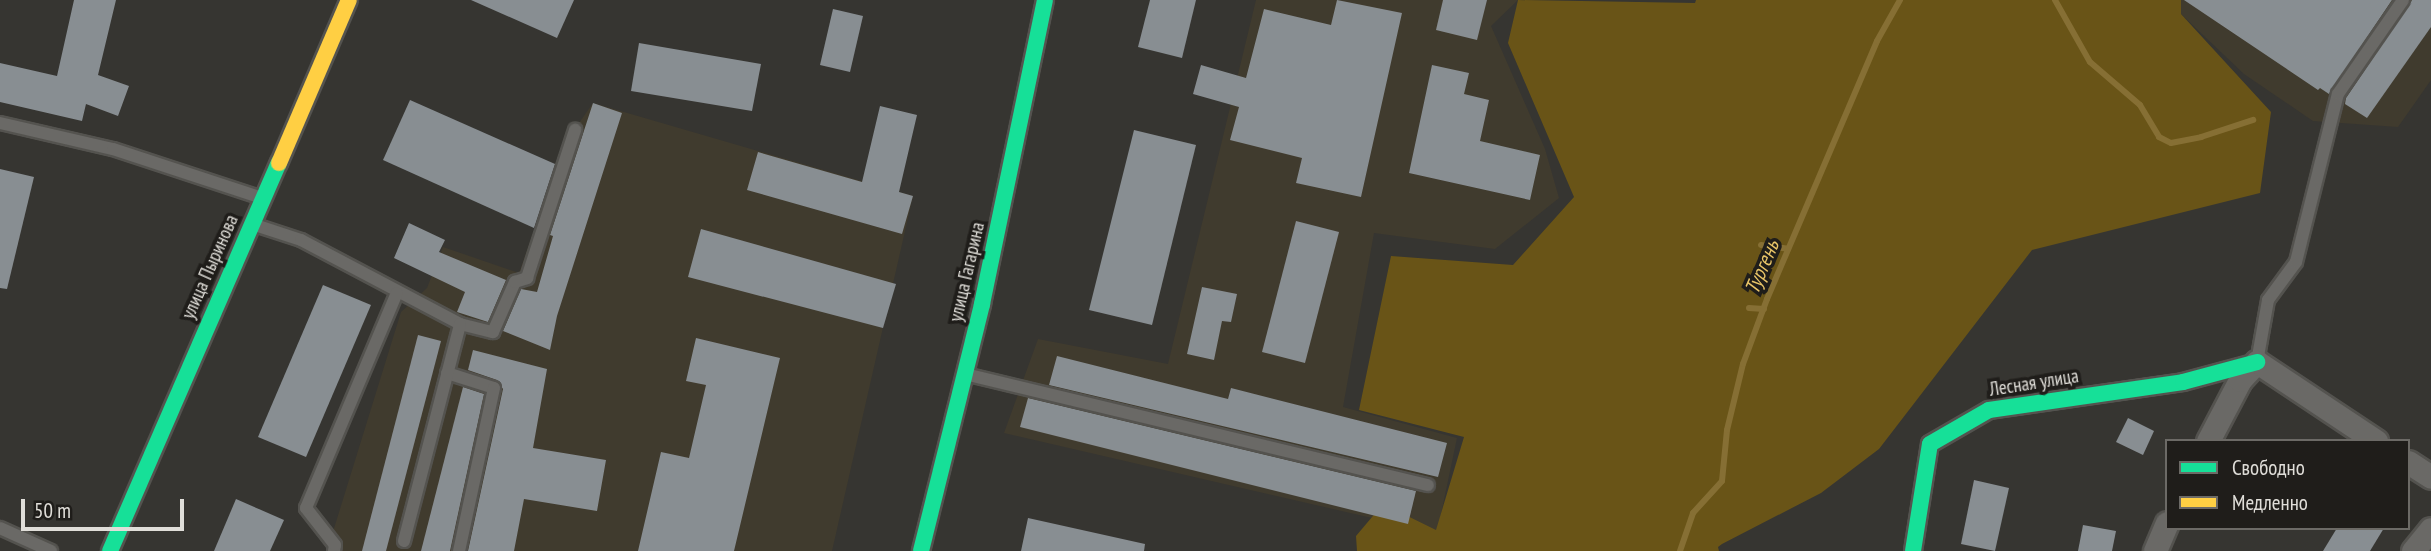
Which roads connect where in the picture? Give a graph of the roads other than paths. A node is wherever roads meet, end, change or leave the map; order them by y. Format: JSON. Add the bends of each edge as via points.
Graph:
{"nodes":[{"id":1,"x":349,"y":0,"type":"edge"},
{"id":2,"x":1045,"y":0,"type":"edge"},
{"id":3,"x":2403,"y":0,"type":"edge"},
{"id":4,"x":0,"y":123,"type":"edge"},
{"id":5,"x":575,"y":130,"type":"dead end"},
{"id":6,"x":263,"y":199,"type":"junction"},
{"id":7,"x":252,"y":224,"type":"junction"},
{"id":8,"x":397,"y":293,"type":"junction"},
{"id":9,"x":460,"y":324,"type":"junction"},
{"id":10,"x":2257,"y":362,"type":"junction"},
{"id":11,"x":447,"y":373,"type":"junction"},
{"id":12,"x":965,"y":374,"type":"junction"},
{"id":13,"x":2209,"y":439,"type":"edge"},
{"id":14,"x":2373,"y":439,"type":"edge"},
{"id":15,"x":2410,"y":463,"type":"edge"},
{"id":16,"x":2431,"y":477,"type":"edge"},
{"id":17,"x":1428,"y":485,"type":"dead end"},
{"id":18,"x":0,"y":528,"type":"edge"},
{"id":19,"x":2165,"y":528,"type":"edge"},
{"id":20,"x":2431,"y":529,"type":"edge"},
{"id":21,"x":404,"y":541,"type":"dead end"},
{"id":22,"x":51,"y":551,"type":"edge"},
{"id":23,"x":110,"y":551,"type":"edge"},
{"id":24,"x":334,"y":551,"type":"edge"},
{"id":25,"x":459,"y":551,"type":"edge"},
{"id":26,"x":921,"y":551,"type":"edge"},
{"id":27,"x":1913,"y":551,"type":"edge"},
{"id":28,"x":2155,"y":551,"type":"edge"},
{"id":29,"x":2413,"y":551,"type":"edge"}],
"edges":[{"from":1,"to":6,"type":"street","name":"улица Пыринова"},
{"from":2,"to":12,"type":"street","name":"улица Гагарина"},
{"from":3,"to":10,"type":"lane","via":[[2338,94],[2296,262],[2268,300]]},
{"from":4,"to":6,"type":"lane","via":[[113,149]]},
{"from":5,"to":9,"type":"lane","via":[[527,278],[515,282],[493,332]]},
{"from":6,"to":7,"type":"street","name":"улица Пыринова"},
{"from":7,"to":8,"type":"lane","via":[[301,240]]},
{"from":7,"to":23,"type":"street","name":"улица Пыринова"},
{"from":8,"to":9,"type":"lane"},
{"from":8,"to":24,"type":"lane","via":[[306,508],[335,545]]},
{"from":9,"to":11,"type":"lane"},
{"from":10,"to":13,"type":"street","via":[[2240,380]]},
{"from":10,"to":14,"type":"street"},
{"from":10,"to":27,"type":"street","name":"Лесная улица","via":[[2183,382],[1989,410],[1930,444]]},
{"from":11,"to":21,"type":"lane"},
{"from":11,"to":25,"type":"lane","via":[[494,388]]},
{"from":12,"to":17,"type":"lane"},
{"from":12,"to":26,"type":"street","name":"улица Гагарина"},
{"from":15,"to":16,"type":"street"},
{"from":18,"to":22,"type":"lane"},
{"from":19,"to":28,"type":"street"},
{"from":20,"to":29,"type":"street"}]}
